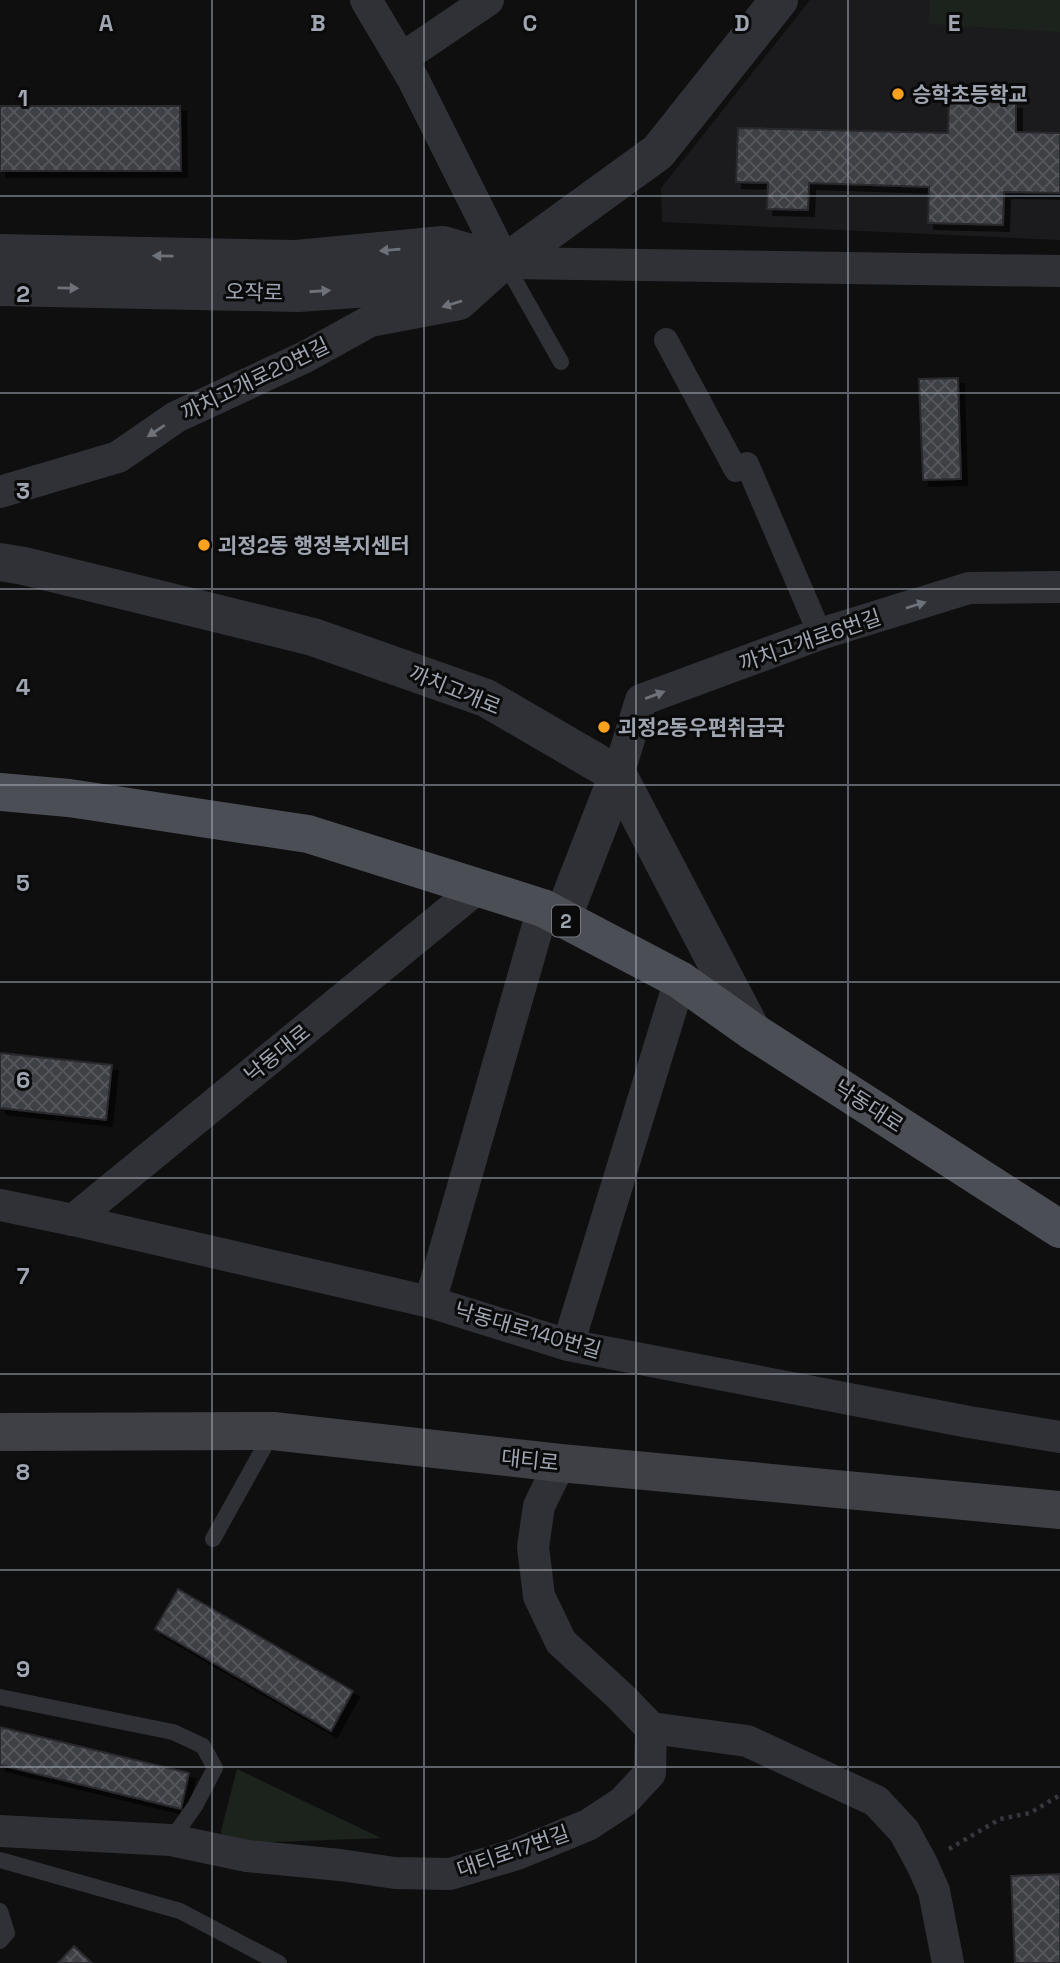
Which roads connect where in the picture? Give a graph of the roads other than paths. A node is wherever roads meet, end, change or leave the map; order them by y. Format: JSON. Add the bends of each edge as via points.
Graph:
{"nodes":[{"id":1,"x":366,"y":0,"type":"edge"},
{"id":2,"x":488,"y":0,"type":"edge"},
{"id":3,"x":779,"y":0,"type":"edge"},
{"id":4,"x":401,"y":59,"type":"junction"},
{"id":5,"x":0,"y":253,"type":"edge"},
{"id":6,"x":505,"y":263,"type":"junction"},
{"id":7,"x":1060,"y":271,"type":"edge"},
{"id":8,"x":0,"y":287,"type":"edge"},
{"id":9,"x":666,"y":340,"type":"dead end"},
{"id":10,"x":561,"y":362,"type":"dead end"},
{"id":11,"x":0,"y":492,"type":"edge"},
{"id":12,"x":0,"y":562,"type":"edge"},
{"id":13,"x":1060,"y":587,"type":"edge"},
{"id":14,"x":820,"y":634,"type":"junction"},
{"id":15,"x":618,"y":775,"type":"junction"},
{"id":16,"x":0,"y":792,"type":"edge"},
{"id":17,"x":480,"y":886,"type":"junction"},
{"id":18,"x":552,"y":913,"type":"junction"},
{"id":19,"x":680,"y":980,"type":"junction"},
{"id":20,"x":752,"y":1031,"type":"junction"},
{"id":21,"x":0,"y":1205,"type":"edge"},
{"id":22,"x":73,"y":1220,"type":"junction"},
{"id":23,"x":1060,"y":1229,"type":"edge"},
{"id":24,"x":430,"y":1302,"type":"junction"},
{"id":25,"x":568,"y":1345,"type":"junction"},
{"id":26,"x":273,"y":1431,"type":"junction"},
{"id":27,"x":0,"y":1432,"type":"edge"},
{"id":28,"x":1060,"y":1437,"type":"edge"},
{"id":29,"x":560,"y":1463,"type":"junction"},
{"id":30,"x":1060,"y":1510,"type":"edge"},
{"id":31,"x":213,"y":1539,"type":"dead end"},
{"id":32,"x":0,"y":1697,"type":"edge"},
{"id":33,"x":651,"y":1728,"type":"junction"},
{"id":34,"x":0,"y":1831,"type":"edge"},
{"id":35,"x":171,"y":1840,"type":"junction"},
{"id":36,"x":0,"y":1860,"type":"edge"},
{"id":37,"x":0,"y":1910,"type":"edge"},
{"id":38,"x":0,"y":1941,"type":"edge"},
{"id":39,"x":279,"y":1963,"type":"edge"},
{"id":40,"x":948,"y":1963,"type":"edge"}],
"edges":[{"from":1,"to":4,"type":"street"},
{"from":2,"to":4,"type":"street"},
{"from":3,"to":6,"type":"street","name":"오작로","via":[[658,152]]},
{"from":4,"to":6,"type":"street"},
{"from":6,"to":5,"type":"street","name":"오작로","one_way":true,"via":[[443,245],[297,259]]},
{"from":6,"to":7,"type":"street"},
{"from":8,"to":6,"type":"street","name":"오작로","one_way":true,"via":[[298,293],[398,286],[459,277]]},
{"from":6,"to":10,"type":"lane"},
{"from":6,"to":11,"type":"street","name":"까치고개로20번길","one_way":true,"via":[[460,304],[370,321],[176,417],[118,457]]},
{"from":9,"to":14,"type":"street","via":[[736,470],[747,464]]},
{"from":12,"to":15,"type":"street","name":"까치고개로","via":[[325,642],[486,698]]},
{"from":14,"to":13,"type":"street","name":"까치고개로6번길","one_way":true,"via":[[970,589]]},
{"from":15,"to":14,"type":"street","name":"까치고개로6번길","one_way":true,"via":[[641,699]]},
{"from":15,"to":18,"type":"street"},
{"from":15,"to":20,"type":"street"},
{"from":16,"to":17,"type":"main road","name":"낙동대로","number":"2","via":[[309,834]]},
{"from":17,"to":18,"type":"main road","name":"낙동대로","number":"2"},
{"from":17,"to":22,"type":"street","name":"낙동대로"},
{"from":18,"to":19,"type":"main road","name":"낙동대로","number":"2"},
{"from":18,"to":24,"type":"street"},
{"from":19,"to":20,"type":"main road","name":"낙동대로","number":"2"},
{"from":19,"to":25,"type":"street"},
{"from":20,"to":23,"type":"main road","name":"낙동대로","number":"2"},
{"from":21,"to":22,"type":"street","name":"낙동대로140번길"},
{"from":22,"to":24,"type":"street","name":"낙동대로140번길"},
{"from":24,"to":25,"type":"street","name":"낙동대로140번길"},
{"from":25,"to":28,"type":"street","name":"낙동대로140번길"},
{"from":26,"to":27,"type":"main road","name":"대티로"},
{"from":26,"to":29,"type":"main road","name":"대티로"},
{"from":26,"to":31,"type":"lane"},
{"from":29,"to":30,"type":"main road","name":"대티로"},
{"from":29,"to":33,"type":"street","via":[[539,1506],[533,1547],[539,1596],[561,1642]]},
{"from":32,"to":35,"type":"lane","via":[[173,1732],[203,1746],[215,1768]]},
{"from":33,"to":35,"type":"street","name":"대티로17번길","via":[[650,1773],[623,1802],[576,1830],[450,1874],[395,1873],[247,1856]]},
{"from":33,"to":40,"type":"street","via":[[747,1741],[876,1801],[904,1831],[922,1864],[934,1891]]},
{"from":34,"to":35,"type":"street","name":"대티로17번길"},
{"from":36,"to":39,"type":"lane","via":[[180,1911]]},
{"from":37,"to":38,"type":"lane","via":[[7,1933]]}]}
